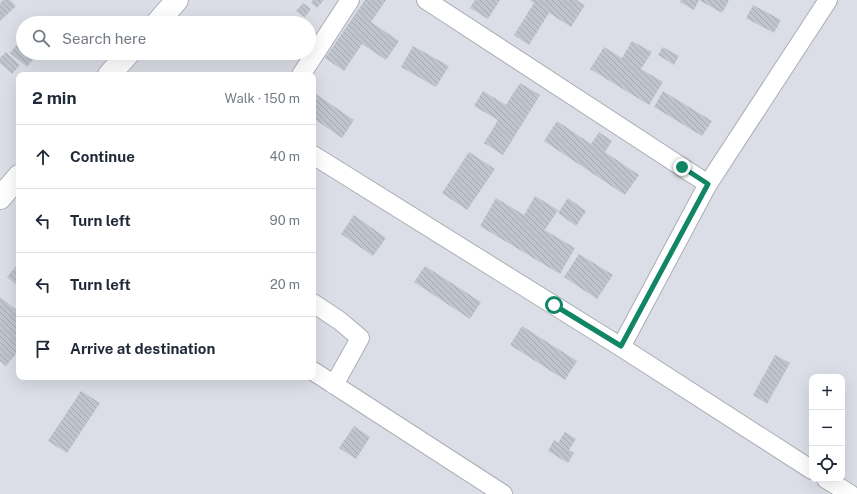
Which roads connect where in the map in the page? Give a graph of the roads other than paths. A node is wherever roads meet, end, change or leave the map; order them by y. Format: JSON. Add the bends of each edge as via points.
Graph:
{"nodes":[{"id":1,"x":177,"y":0,"type":"edge"},
{"id":2,"x":350,"y":0,"type":"edge"},
{"id":3,"x":426,"y":0,"type":"edge"},
{"id":4,"x":828,"y":0,"type":"edge"},
{"id":5,"x":162,"y":16,"type":"edge"},
{"id":6,"x":316,"y":52,"type":"edge"},
{"id":7,"x":123,"y":60,"type":"edge"},
{"id":8,"x":311,"y":60,"type":"edge"},
{"id":9,"x":112,"y":72,"type":"edge"},
{"id":10,"x":303,"y":72,"type":"edge"},
{"id":11,"x":316,"y":157,"type":"edge"},
{"id":12,"x":16,"y":180,"type":"edge"},
{"id":13,"x":708,"y":184,"type":"junction"},
{"id":14,"x":0,"y":198,"type":"edge"},
{"id":15,"x":316,"y":304,"type":"edge"},
{"id":16,"x":621,"y":346,"type":"junction"},
{"id":17,"x":316,"y":373,"type":"edge"},
{"id":18,"x":334,"y":384,"type":"junction"},
{"id":19,"x":809,"y":468,"type":"edge"},
{"id":20,"x":831,"y":482,"type":"edge"},
{"id":21,"x":503,"y":494,"type":"edge"},
{"id":22,"x":850,"y":494,"type":"edge"}],
"edges":[{"from":1,"to":5,"type":"highway"},
{"from":2,"to":6,"type":"street"},
{"from":3,"to":13,"type":"street"},
{"from":4,"to":13,"type":"street"},
{"from":7,"to":9,"type":"highway"},
{"from":8,"to":10,"type":"street"},
{"from":11,"to":16,"type":"street"},
{"from":12,"to":14,"type":"highway"},
{"from":13,"to":16,"type":"street"},
{"from":15,"to":18,"type":"street","via":[[360,338]]},
{"from":16,"to":19,"type":"street"},
{"from":17,"to":18,"type":"street"},
{"from":18,"to":21,"type":"street"},
{"from":20,"to":22,"type":"street"}]}
